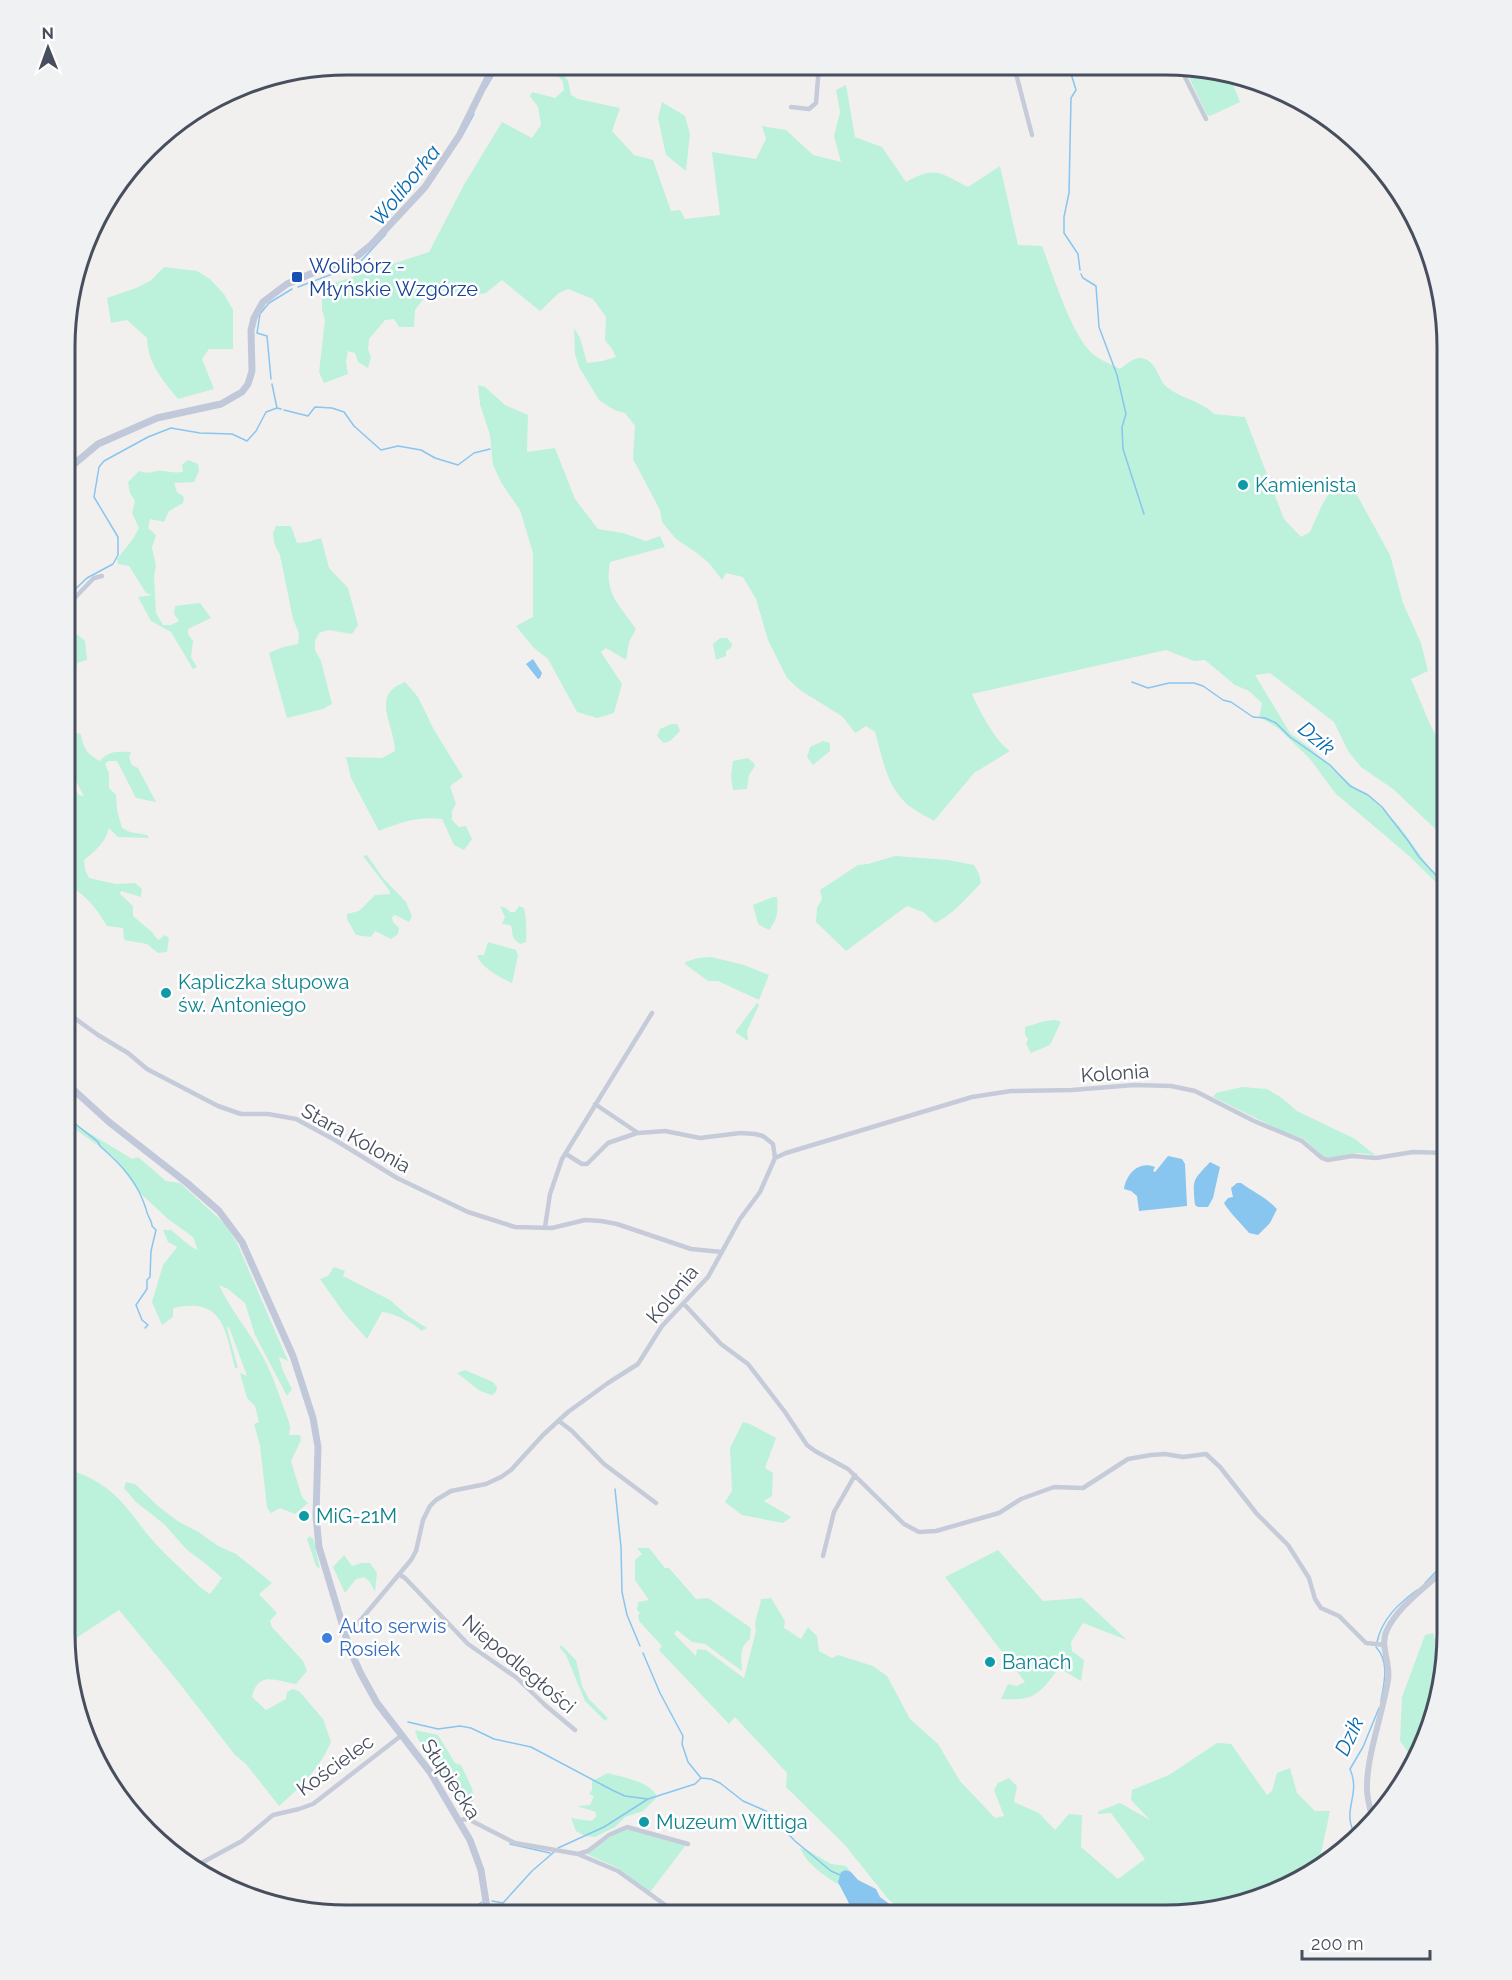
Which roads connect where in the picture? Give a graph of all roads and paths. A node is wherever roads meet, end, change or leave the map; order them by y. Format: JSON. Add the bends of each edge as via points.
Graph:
{"nodes":[{"id":1,"x":489,"y":75,"type":"edge"},
{"id":2,"x":818,"y":75,"type":"edge"},
{"id":3,"x":1016,"y":75,"type":"edge"},
{"id":4,"x":1185,"y":76,"type":"edge"},
{"id":5,"x":791,"y":107,"type":"dead end"},
{"id":6,"x":1206,"y":119,"type":"dead end"},
{"id":7,"x":1032,"y":135,"type":"dead end"},
{"id":8,"x":75,"y":463,"type":"edge"},
{"id":9,"x":102,"y":576,"type":"dead end"},
{"id":10,"x":75,"y":598,"type":"edge"},
{"id":11,"x":652,"y":1013,"type":"dead end"},
{"id":12,"x":75,"y":1018,"type":"edge"},
{"id":13,"x":75,"y":1091,"type":"edge"},
{"id":14,"x":595,"y":1104,"type":"junction"},
{"id":15,"x":638,"y":1133,"type":"junction"},
{"id":16,"x":1437,"y":1153,"type":"edge"},
{"id":17,"x":566,"y":1154,"type":"junction"},
{"id":18,"x":775,"y":1158,"type":"junction"},
{"id":19,"x":545,"y":1227,"type":"junction"},
{"id":20,"x":722,"y":1252,"type":"junction"},
{"id":21,"x":684,"y":1304,"type":"junction"},
{"id":22,"x":559,"y":1421,"type":"junction"},
{"id":23,"x":855,"y":1475,"type":"junction"},
{"id":24,"x":656,"y":1503,"type":"dead end"},
{"id":25,"x":823,"y":1556,"type":"dead end"},
{"id":26,"x":400,"y":1575,"type":"junction"},
{"id":27,"x":1437,"y":1576,"type":"edge"},
{"id":28,"x":344,"y":1631,"type":"junction"},
{"id":29,"x":1384,"y":1645,"type":"junction"},
{"id":30,"x":575,"y":1730,"type":"dead end"},
{"id":31,"x":402,"y":1735,"type":"junction"},
{"id":32,"x":1370,"y":1810,"type":"edge"},
{"id":33,"x":460,"y":1821,"type":"junction"},
{"id":34,"x":688,"y":1844,"type":"dead end"},
{"id":35,"x":578,"y":1854,"type":"junction"},
{"id":36,"x":202,"y":1863,"type":"edge"},
{"id":37,"x":486,"y":1905,"type":"edge"},
{"id":38,"x":665,"y":1905,"type":"edge"}],
"edges":[{"from":1,"to":8,"type":"main road","via":[[459,136],[425,187],[371,245],[355,258],[292,282],[263,302],[251,330],[252,371],[242,392],[221,404],[157,418],[98,444]]},
{"from":2,"to":5,"type":"street","via":[[816,104],[809,109]]},
{"from":3,"to":7,"type":"street"},
{"from":4,"to":6,"type":"street"},
{"from":9,"to":10,"type":"street","via":[[94,578]]},
{"from":11,"to":14,"type":"street"},
{"from":12,"to":19,"type":"street","name":"Stara Kolonia","via":[[147,1069],[218,1106],[241,1114],[296,1119],[397,1178],[468,1212],[509,1226]]},
{"from":13,"to":28,"type":"main road","name":"Słupiecka","via":[[219,1211],[242,1242],[292,1356],[313,1418],[318,1447],[319,1547]]},
{"from":14,"to":15,"type":"street"},
{"from":14,"to":17,"type":"street"},
{"from":15,"to":17,"type":"street","via":[[608,1143],[587,1164]]},
{"from":15,"to":18,"type":"street","via":[[665,1131],[700,1138],[755,1134],[773,1144]]},
{"from":16,"to":18,"type":"street","name":"Kolonia","via":[[1328,1160],[1302,1141],[1195,1091],[1134,1085],[1011,1091],[972,1097]]},
{"from":17,"to":19,"type":"street","via":[[550,1194]]},
{"from":18,"to":20,"type":"street","name":"Kolonia","via":[[760,1192]]},
{"from":19,"to":20,"type":"street","name":"Stara Kolonia","via":[[602,1221],[691,1249]]},
{"from":20,"to":21,"type":"street","name":"Kolonia","via":[[708,1277]]},
{"from":21,"to":22,"type":"street","name":"Kolonia","via":[[662,1326],[638,1364]]},
{"from":21,"to":23,"type":"street","via":[[721,1344],[748,1364],[807,1445]]},
{"from":22,"to":24,"type":"street","via":[[604,1464]]},
{"from":22,"to":26,"type":"street","name":"Kolonia","via":[[501,1477],[451,1491],[436,1500],[423,1520],[416,1551]]},
{"from":23,"to":25,"type":"street","via":[[834,1512]]},
{"from":23,"to":29,"type":"street","via":[[904,1524],[927,1533],[999,1513],[1021,1499],[1054,1487],[1083,1488],[1128,1459],[1158,1454],[1206,1454],[1288,1545],[1321,1608],[1339,1617],[1366,1643]]},
{"from":26,"to":28,"type":"street","via":[[359,1622]]},
{"from":26,"to":30,"type":"street","name":"Niepodległości","via":[[468,1644],[517,1678]]},
{"from":27,"to":29,"type":"street","via":[[1392,1621]]},
{"from":28,"to":31,"type":"main road","name":"Słupiecka","via":[[360,1674]]},
{"from":29,"to":32,"type":"street","via":[[1389,1680],[1367,1783]]},
{"from":31,"to":33,"type":"main road","name":"Słupiecka"},
{"from":31,"to":36,"type":"street","name":"Kościelec","via":[[313,1804],[273,1815],[242,1841]]},
{"from":33,"to":35,"type":"street","via":[[470,1820],[523,1846]]},
{"from":33,"to":37,"type":"main road","name":"Słupiecka","via":[[478,1858]]},
{"from":34,"to":35,"type":"street","via":[[627,1827]]},
{"from":35,"to":38,"type":"street","via":[[618,1870]]}]}
